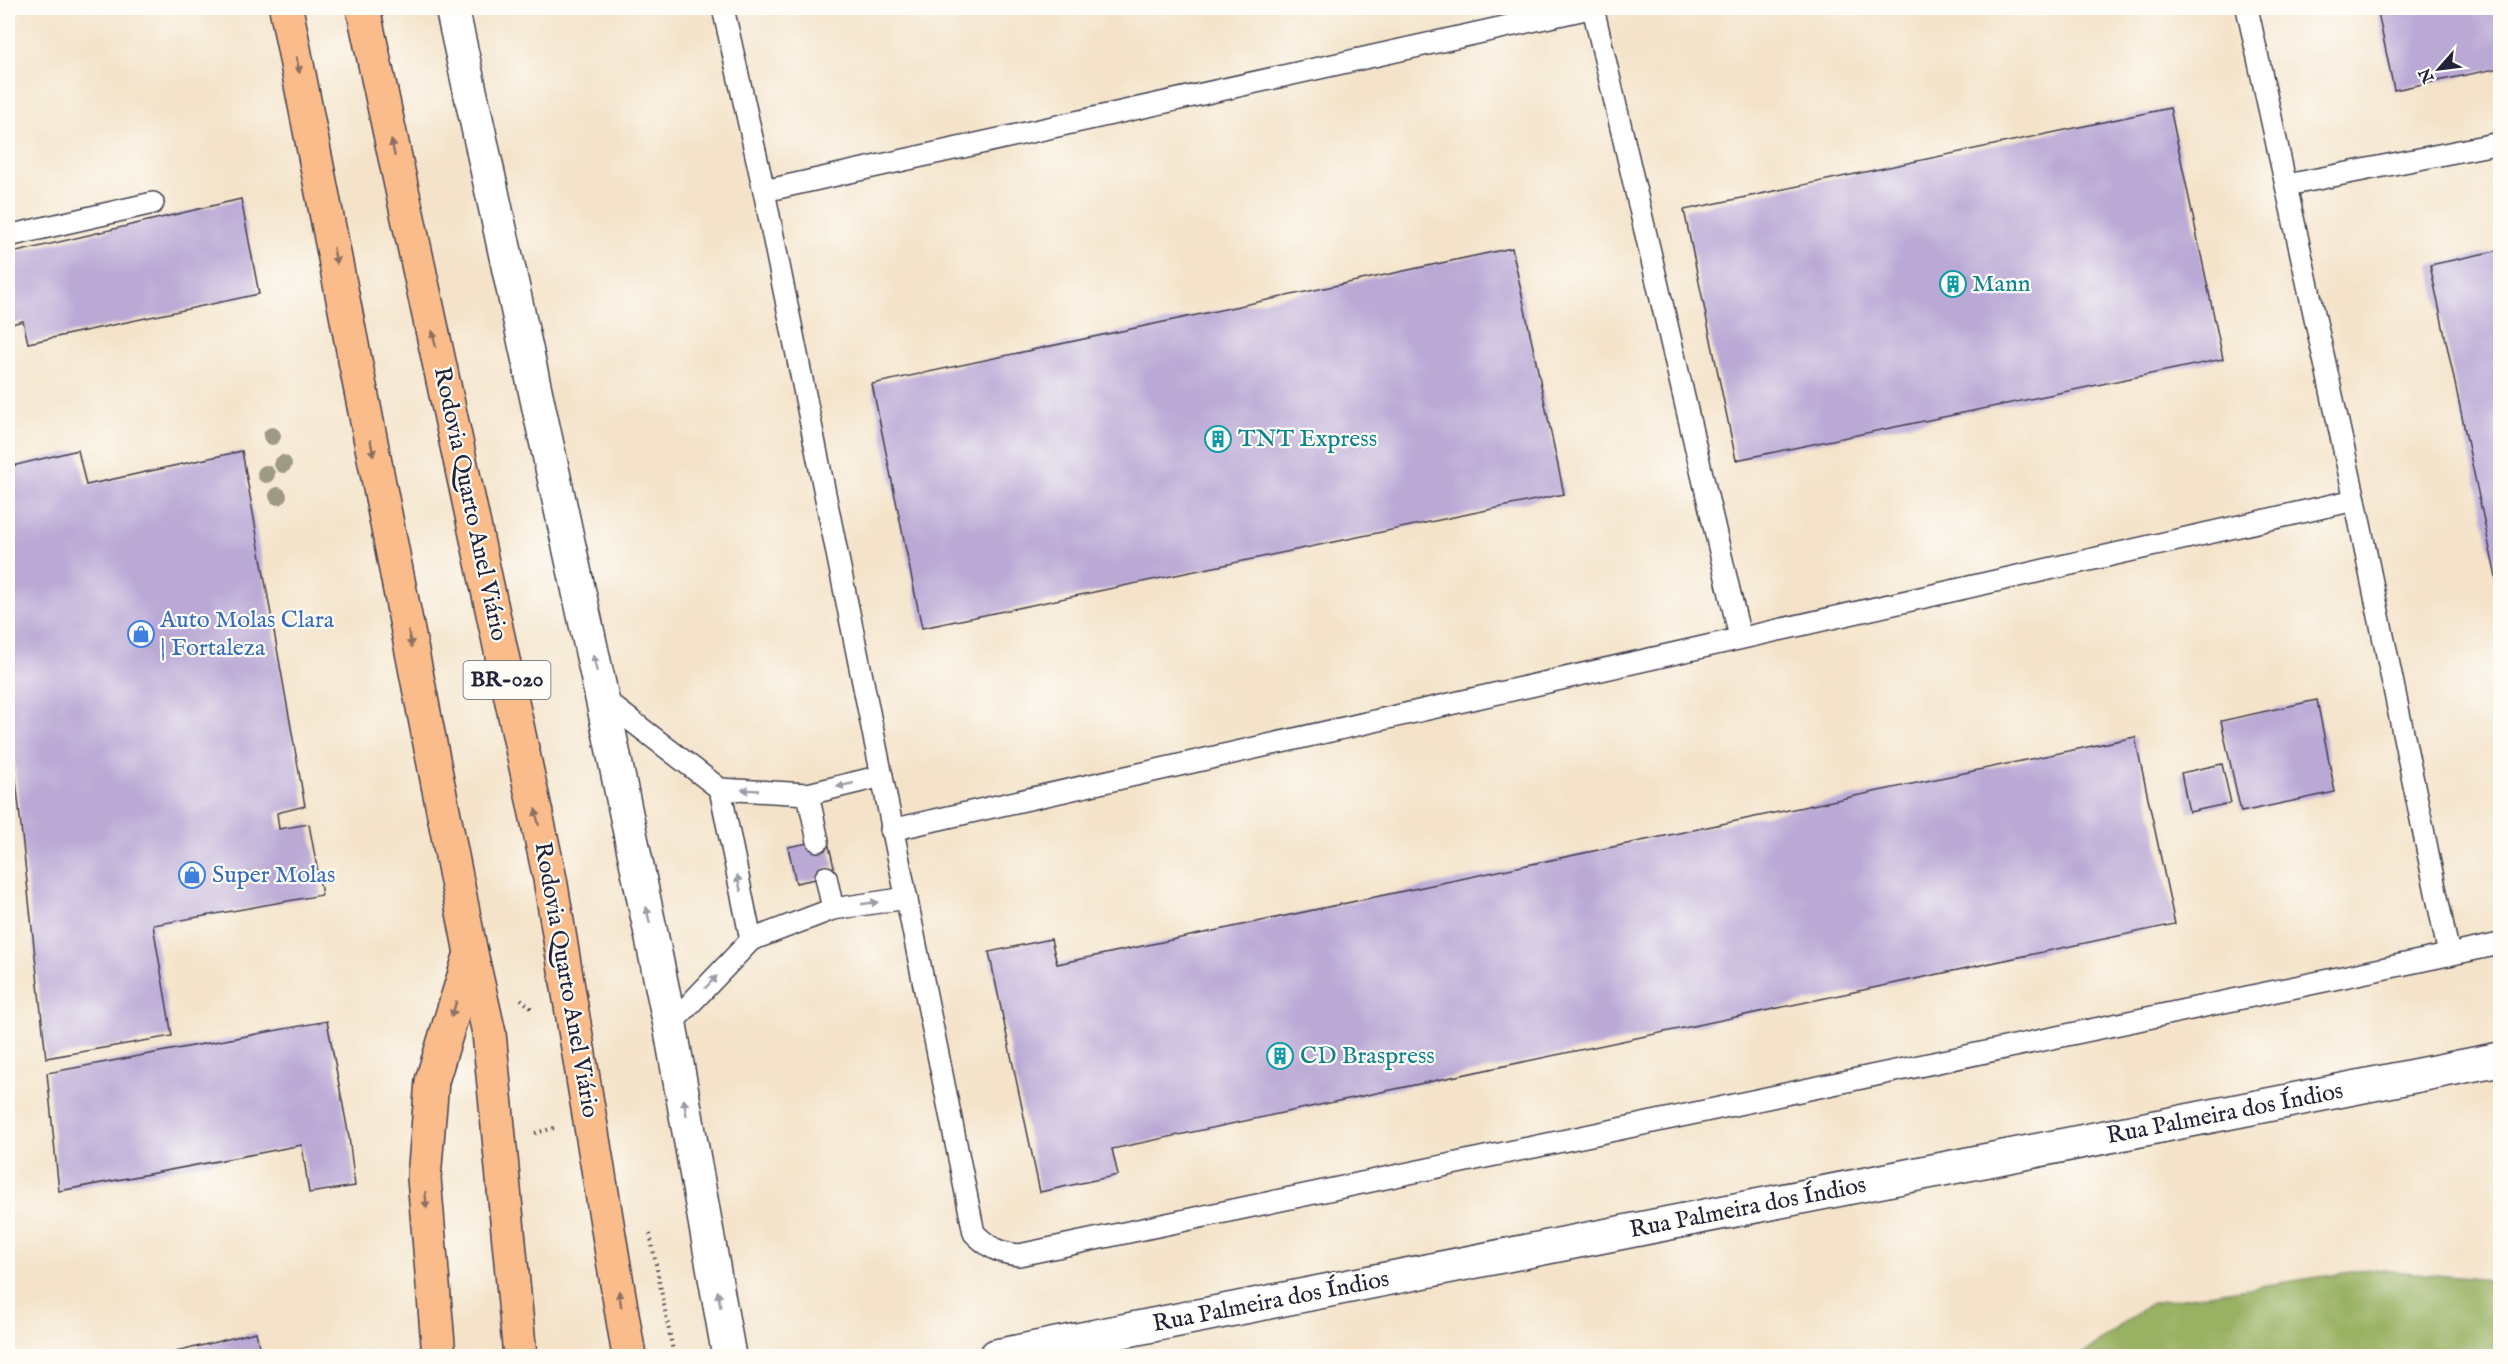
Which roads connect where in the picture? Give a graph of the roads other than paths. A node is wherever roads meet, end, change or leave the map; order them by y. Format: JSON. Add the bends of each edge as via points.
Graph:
{"nodes":[{"id":1,"x":286,"y":8,"type":"edge"},
{"id":2,"x":363,"y":8,"type":"edge"},
{"id":3,"x":452,"y":8,"type":"edge"},
{"id":4,"x":723,"y":8,"type":"edge"},
{"id":5,"x":1592,"y":8,"type":"edge"},
{"id":6,"x":2247,"y":8,"type":"edge"},
{"id":7,"x":2500,"y":143,"type":"edge"},
{"id":8,"x":2287,"y":185,"type":"junction"},
{"id":9,"x":764,"y":191,"type":"junction"},
{"id":10,"x":153,"y":203,"type":"dead end"},
{"id":11,"x":8,"y":236,"type":"edge"},
{"id":12,"x":2355,"y":500,"type":"junction"},
{"id":13,"x":1740,"y":637,"type":"junction"},
{"id":14,"x":602,"y":698,"type":"junction"},
{"id":15,"x":882,"y":776,"type":"junction"},
{"id":16,"x":720,"y":789,"type":"junction"},
{"id":17,"x":808,"y":794,"type":"junction"},
{"id":18,"x":891,"y":830,"type":"junction"},
{"id":19,"x":818,"y":841,"type":"dead end"},
{"id":20,"x":825,"y":877,"type":"dead end"},
{"id":21,"x":907,"y":898,"type":"junction"},
{"id":22,"x":833,"y":909,"type":"junction"},
{"id":23,"x":751,"y":940,"type":"junction"},
{"id":24,"x":2500,"y":944,"type":"edge"},
{"id":25,"x":471,"y":953,"type":"junction"},
{"id":26,"x":2449,"y":956,"type":"junction"},
{"id":27,"x":670,"y":1024,"type":"junction"},
{"id":28,"x":2500,"y":1059,"type":"edge"},
{"id":29,"x":439,"y":1356,"type":"edge"},
{"id":30,"x":520,"y":1356,"type":"edge"},
{"id":31,"x":630,"y":1356,"type":"edge"},
{"id":32,"x":729,"y":1356,"type":"edge"},
{"id":33,"x":996,"y":1356,"type":"edge"}],
"edges":[{"from":1,"to":25,"type":"main road","one_way":true},
{"from":31,"to":2,"type":"main road","name":"Rodovia Quarto Anel Viário","number":"BR-020","one_way":true,"via":[[550,879]]},
{"from":14,"to":3,"type":"street","one_way":true},
{"from":4,"to":9,"type":"lane"},
{"from":5,"to":9,"type":"lane"},
{"from":5,"to":13,"type":"lane"},
{"from":6,"to":8,"type":"lane"},
{"from":7,"to":8,"type":"lane"},
{"from":8,"to":12,"type":"lane"},
{"from":9,"to":15,"type":"lane"},
{"from":10,"to":11,"type":"lane"},
{"from":12,"to":13,"type":"lane"},
{"from":12,"to":26,"type":"lane"},
{"from":13,"to":18,"type":"lane"},
{"from":14,"to":16,"type":"lane"},
{"from":27,"to":14,"type":"street","one_way":true},
{"from":15,"to":17,"type":"lane","one_way":true},
{"from":15,"to":18,"type":"lane"},
{"from":17,"to":16,"type":"lane","one_way":true},
{"from":23,"to":16,"type":"lane","one_way":true},
{"from":17,"to":19,"type":"lane"},
{"from":18,"to":21,"type":"lane"},
{"from":20,"to":22,"type":"lane"},
{"from":22,"to":21,"type":"lane","one_way":true},
{"from":21,"to":26,"type":"lane","via":[[974,1233],[999,1253],[1019,1255]]},
{"from":22,"to":23,"type":"lane"},
{"from":27,"to":23,"type":"lane","one_way":true},
{"from":24,"to":26,"type":"lane"},
{"from":25,"to":29,"type":"main road","one_way":true,"via":[[432,1081],[424,1178]]},
{"from":25,"to":30,"type":"main road","via":[[489,1033]]},
{"from":32,"to":27,"type":"street","one_way":true},
{"from":28,"to":33,"type":"street","name":"Rua Palmeira dos Índios"}]}
